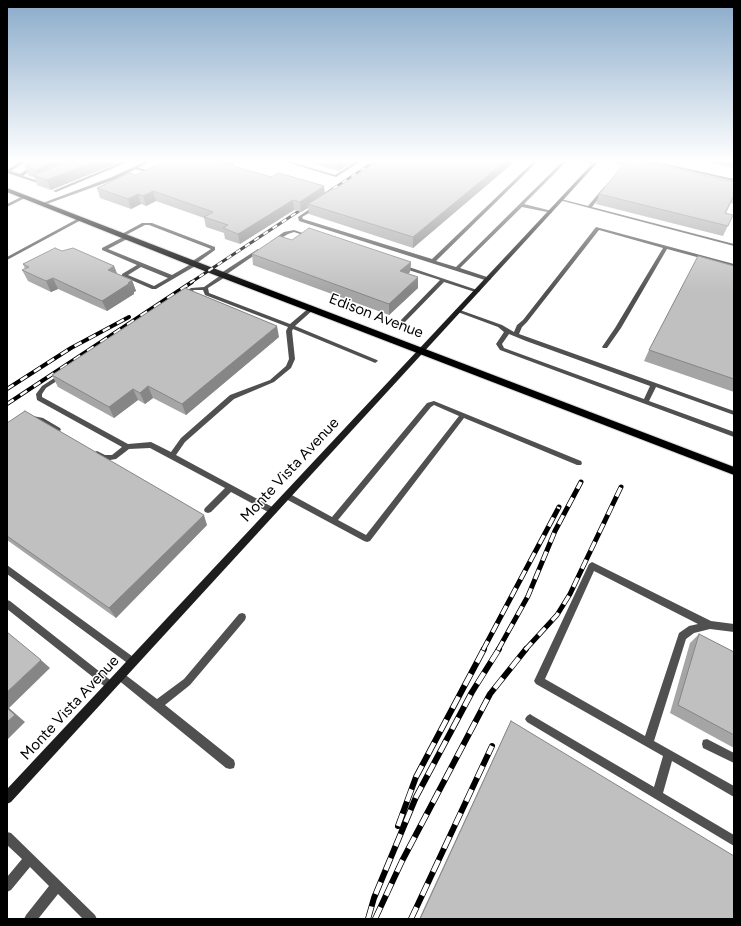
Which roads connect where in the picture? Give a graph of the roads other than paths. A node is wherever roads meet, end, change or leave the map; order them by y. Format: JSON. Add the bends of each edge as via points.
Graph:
{"nodes":[{"id":1,"x":45,"y":205,"type":"edge"},
{"id":2,"x":318,"y":205,"type":"edge"},
{"id":3,"x":490,"y":205,"type":"edge"},
{"id":4,"x":521,"y":205,"type":"joint"},
{"id":5,"x":556,"y":205,"type":"edge"},
{"id":6,"x":582,"y":205,"type":"edge"},
{"id":7,"x":589,"y":207,"type":"joint"},
{"id":8,"x":550,"y":212,"type":"junction"},
{"id":9,"x":81,"y":219,"type":"junction"},
{"id":10,"x":124,"y":236,"type":"junction"},
{"id":11,"x":317,"y":238,"type":"edge"},
{"id":12,"x":734,"y":245,"type":"edge"},
{"id":13,"x":666,"y":247,"type":"junction"},
{"id":14,"x":7,"y":259,"type":"edge"},
{"id":15,"x":432,"y":262,"type":"junction"},
{"id":16,"x":194,"y":263,"type":"junction"},
{"id":17,"x":141,"y":265,"type":"junction"},
{"id":18,"x":399,"y":265,"type":"edge"},
{"id":19,"x":734,"y":266,"type":"edge"},
{"id":20,"x":456,"y":269,"type":"junction"},
{"id":21,"x":224,"y":275,"type":"junction"},
{"id":22,"x":171,"y":277,"type":"junction"},
{"id":23,"x":488,"y":279,"type":"junction"},
{"id":24,"x":444,"y":280,"type":"junction"},
{"id":25,"x":205,"y":288,"type":"junction"},
{"id":26,"x":477,"y":291,"type":"junction"},
{"id":27,"x":175,"y":300,"type":"edge"},
{"id":28,"x":312,"y":308,"type":"junction"},
{"id":29,"x":458,"y":311,"type":"junction"},
{"id":30,"x":403,"y":321,"type":"dead end"},
{"id":31,"x":291,"y":326,"type":"junction"},
{"id":32,"x":507,"y":331,"type":"junction"},
{"id":33,"x":516,"y":335,"type":"junction"},
{"id":34,"x":605,"y":347,"type":"dead end"},
{"id":35,"x":422,"y":350,"type":"junction"},
{"id":36,"x":375,"y":361,"type":"dead end"},
{"id":37,"x":64,"y":374,"type":"edge"},
{"id":38,"x":654,"y":384,"type":"junction"},
{"id":39,"x":646,"y":402,"type":"junction"},
{"id":40,"x":734,"y":413,"type":"edge"},
{"id":41,"x":462,"y":415,"type":"junction"},
{"id":42,"x":25,"y":420,"type":"edge"},
{"id":43,"x":66,"y":435,"type":"edge"},
{"id":44,"x":734,"y":435,"type":"edge"},
{"id":45,"x":127,"y":447,"type":"junction"},
{"id":46,"x":92,"y":451,"type":"edge"},
{"id":47,"x":172,"y":456,"type":"junction"},
{"id":48,"x":579,"y":463,"type":"dead end"},
{"id":49,"x":734,"y":471,"type":"edge"},
{"id":50,"x":230,"y":488,"type":"junction"},
{"id":51,"x":287,"y":496,"type":"junction"},
{"id":52,"x":208,"y":510,"type":"dead end"},
{"id":53,"x":273,"y":511,"type":"junction"},
{"id":54,"x":333,"y":521,"type":"junction"},
{"id":55,"x":7,"y":569,"type":"edge"},
{"id":56,"x":7,"y":604,"type":"edge"},
{"id":57,"x":242,"y":617,"type":"dead end"},
{"id":58,"x":710,"y":625,"type":"junction"},
{"id":59,"x":734,"y":628,"type":"edge"},
{"id":60,"x":133,"y":662,"type":"junction"},
{"id":61,"x":120,"y":676,"type":"junction"},
{"id":62,"x":111,"y":686,"type":"junction"},
{"id":63,"x":157,"y":705,"type":"junction"},
{"id":64,"x":530,"y":719,"type":"dead end"},
{"id":65,"x":648,"y":743,"type":"junction"},
{"id":66,"x":707,"y":744,"type":"dead end"},
{"id":67,"x":669,"y":754,"type":"junction"},
{"id":68,"x":734,"y":758,"type":"edge"},
{"id":69,"x":230,"y":764,"type":"dead end"},
{"id":70,"x":734,"y":792,"type":"edge"},
{"id":71,"x":657,"y":795,"type":"junction"},
{"id":72,"x":7,"y":798,"type":"edge"},
{"id":73,"x":7,"y":837,"type":"edge"},
{"id":74,"x":734,"y":841,"type":"edge"},
{"id":75,"x":30,"y":859,"type":"junction"},
{"id":76,"x":7,"y":886,"type":"edge"},
{"id":77,"x":57,"y":886,"type":"junction"},
{"id":78,"x":30,"y":919,"type":"edge"},
{"id":79,"x":91,"y":919,"type":"edge"}],
"edges":[{"from":1,"to":9,"type":"main road","name":"Edison Avenue"},
{"from":2,"to":15,"type":"lane","via":[[300,217],[301,220]]},
{"from":3,"to":15,"type":"lane"},
{"from":4,"to":8,"type":"lane"},
{"from":4,"to":20,"type":"lane"},
{"from":5,"to":8,"type":"street","name":"Monte Vista Avenue"},
{"from":6,"to":7,"type":"lane"},
{"from":7,"to":12,"type":"lane"},
{"from":8,"to":23,"type":"street","name":"Monte Vista Avenue"},
{"from":9,"to":10,"type":"main road","name":"Edison Avenue"},
{"from":9,"to":14,"type":"lane"},
{"from":10,"to":16,"type":"main road","name":"Edison Avenue"},
{"from":10,"to":16,"type":"lane","via":[[144,224],[150,224],[213,248]]},
{"from":10,"to":17,"type":"lane","via":[[104,249]]},
{"from":11,"to":21,"type":"lane","via":[[294,231],[286,233]]},
{"from":13,"to":19,"type":"lane"},
{"from":13,"to":33,"type":"lane","via":[[598,228],[519,326]]},
{"from":13,"to":34,"type":"lane"},
{"from":15,"to":20,"type":"lane"},
{"from":16,"to":21,"type":"main road","name":"Edison Avenue"},
{"from":16,"to":22,"type":"lane"},
{"from":17,"to":22,"type":"lane"},
{"from":17,"to":22,"type":"lane","via":[[124,275],[154,288]]},
{"from":18,"to":24,"type":"lane"},
{"from":20,"to":23,"type":"lane"},
{"from":21,"to":25,"type":"lane"},
{"from":21,"to":28,"type":"main road","name":"Edison Avenue"},
{"from":23,"to":26,"type":"street","name":"Monte Vista Avenue"},
{"from":24,"to":26,"type":"lane"},
{"from":24,"to":30,"type":"lane"},
{"from":25,"to":27,"type":"lane","via":[[193,289]]},
{"from":25,"to":31,"type":"lane","via":[[207,294]]},
{"from":26,"to":29,"type":"street","name":"Monte Vista Avenue"},
{"from":28,"to":31,"type":"lane"},
{"from":28,"to":35,"type":"main road","name":"Edison Avenue"},
{"from":29,"to":32,"type":"lane"},
{"from":29,"to":35,"type":"street","name":"Monte Vista Avenue"},
{"from":31,"to":36,"type":"lane"},
{"from":31,"to":47,"type":"lane","via":[[289,331],[292,359],[289,367],[272,381],[232,397],[184,440]]},
{"from":32,"to":33,"type":"lane"},
{"from":32,"to":39,"type":"lane","via":[[499,344],[502,350]]},
{"from":33,"to":38,"type":"lane"},
{"from":35,"to":49,"type":"main road","name":"Edison Avenue"},
{"from":35,"to":51,"type":"street","name":"Monte Vista Avenue"},
{"from":37,"to":45,"type":"lane","via":[[44,387],[39,398]]},
{"from":38,"to":39,"type":"lane"},
{"from":38,"to":40,"type":"lane"},
{"from":39,"to":44,"type":"lane"},
{"from":41,"to":48,"type":"lane"},
{"from":41,"to":54,"type":"lane","via":[[434,403],[430,405]]},
{"from":41,"to":54,"type":"lane","via":[[367,539]]},
{"from":42,"to":43,"type":"lane","via":[[41,420]]},
{"from":45,"to":46,"type":"lane","via":[[114,457],[104,458]]},
{"from":45,"to":47,"type":"lane","via":[[151,445]]},
{"from":47,"to":50,"type":"lane"},
{"from":50,"to":52,"type":"lane"},
{"from":50,"to":53,"type":"lane"},
{"from":51,"to":53,"type":"street","name":"Monte Vista Avenue"},
{"from":51,"to":54,"type":"lane"},
{"from":53,"to":60,"type":"street","name":"Monte Vista Avenue"},
{"from":55,"to":60,"type":"lane"},
{"from":56,"to":62,"type":"lane"},
{"from":57,"to":63,"type":"lane","via":[[187,682]]},
{"from":58,"to":59,"type":"lane"},
{"from":58,"to":65,"type":"lane","via":[[692,629],[682,636]]},
{"from":58,"to":65,"type":"lane","via":[[592,566],[540,681]]},
{"from":60,"to":61,"type":"street","name":"Monte Vista Avenue"},
{"from":61,"to":62,"type":"street","name":"Monte Vista Avenue"},
{"from":61,"to":63,"type":"lane"},
{"from":62,"to":72,"type":"street","name":"Monte Vista Avenue"},
{"from":63,"to":69,"type":"lane"},
{"from":64,"to":71,"type":"lane"},
{"from":65,"to":67,"type":"lane"},
{"from":66,"to":68,"type":"lane"},
{"from":67,"to":70,"type":"lane"},
{"from":67,"to":71,"type":"lane"},
{"from":71,"to":74,"type":"lane"},
{"from":73,"to":75,"type":"lane"},
{"from":75,"to":76,"type":"lane"},
{"from":75,"to":77,"type":"lane"},
{"from":77,"to":78,"type":"lane"},
{"from":77,"to":79,"type":"lane"}]}
